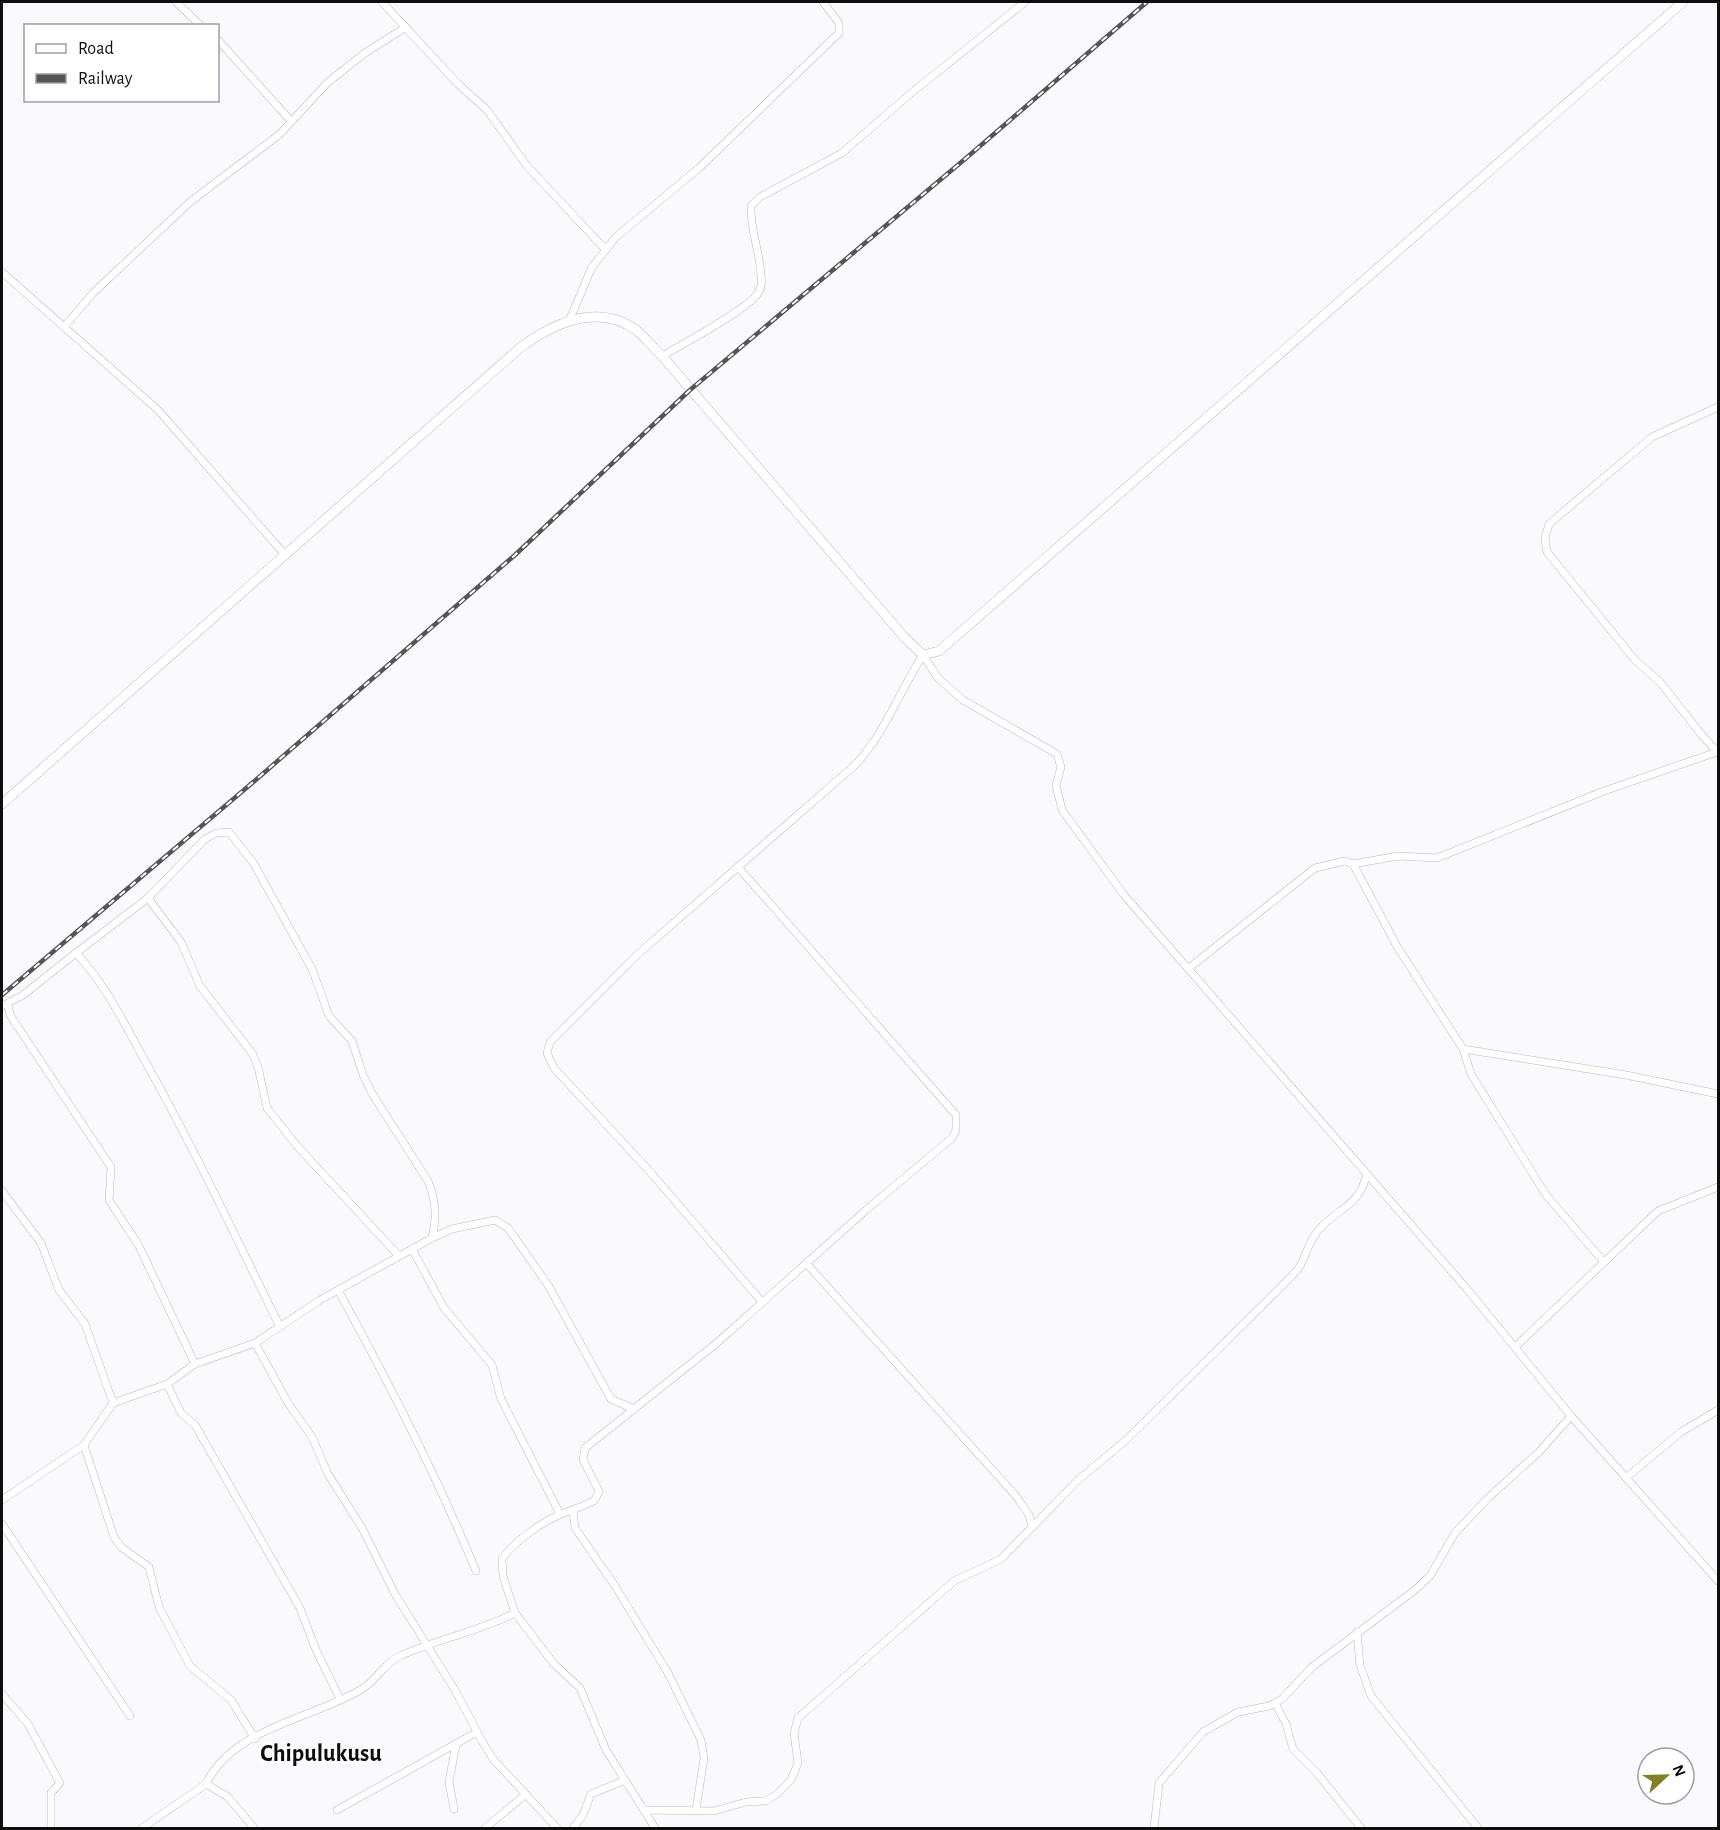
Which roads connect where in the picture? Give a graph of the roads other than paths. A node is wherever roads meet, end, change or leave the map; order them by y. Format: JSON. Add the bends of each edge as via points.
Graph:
{"nodes":[{"id":1,"x":176,"y":2,"type":"edge"},
{"id":2,"x":382,"y":2,"type":"edge"},
{"id":3,"x":823,"y":2,"type":"edge"},
{"id":4,"x":1025,"y":2,"type":"edge"},
{"id":5,"x":1683,"y":2,"type":"edge"},
{"id":6,"x":199,"y":24,"type":"edge"},
{"id":7,"x":406,"y":27,"type":"junction"},
{"id":8,"x":219,"y":41,"type":"edge"},
{"id":9,"x":291,"y":121,"type":"junction"},
{"id":10,"x":605,"y":249,"type":"junction"},
{"id":11,"x":2,"y":272,"type":"edge"},
{"id":12,"x":569,"y":321,"type":"junction"},
{"id":13,"x":64,"y":327,"type":"junction"},
{"id":14,"x":662,"y":356,"type":"junction"},
{"id":15,"x":1719,"y":407,"type":"edge"},
{"id":16,"x":286,"y":556,"type":"junction"},
{"id":17,"x":923,"y":655,"type":"junction"},
{"id":18,"x":1718,"y":752,"type":"edge"},
{"id":19,"x":2,"y":804,"type":"edge"},
{"id":20,"x":1353,"y":864,"type":"junction"},
{"id":21,"x":738,"y":867,"type":"junction"},
{"id":22,"x":148,"y":898,"type":"junction"},
{"id":23,"x":76,"y":953,"type":"junction"},
{"id":24,"x":1190,"y":968,"type":"junction"},
{"id":25,"x":5,"y":1006,"type":"edge"},
{"id":26,"x":1463,"y":1049,"type":"junction"},
{"id":27,"x":1719,"y":1094,"type":"edge"},
{"id":28,"x":1368,"y":1174,"type":"junction"},
{"id":29,"x":1719,"y":1187,"type":"edge"},
{"id":30,"x":2,"y":1191,"type":"edge"},
{"id":31,"x":432,"y":1238,"type":"junction"},
{"id":32,"x":412,"y":1249,"type":"junction"},
{"id":33,"x":399,"y":1256,"type":"junction"},
{"id":34,"x":1603,"y":1261,"type":"junction"},
{"id":35,"x":806,"y":1263,"type":"junction"},
{"id":36,"x":338,"y":1290,"type":"junction"},
{"id":37,"x":762,"y":1302,"type":"junction"},
{"id":38,"x":280,"y":1327,"type":"junction"},
{"id":39,"x":255,"y":1342,"type":"junction"},
{"id":40,"x":1516,"y":1346,"type":"junction"},
{"id":41,"x":195,"y":1364,"type":"junction"},
{"id":42,"x":167,"y":1384,"type":"junction"},
{"id":43,"x":113,"y":1403,"type":"junction"},
{"id":44,"x":634,"y":1409,"type":"junction"},
{"id":45,"x":1719,"y":1410,"type":"edge"},
{"id":46,"x":1571,"y":1416,"type":"junction"},
{"id":47,"x":84,"y":1445,"type":"junction"},
{"id":48,"x":1627,"y":1477,"type":"junction"},
{"id":49,"x":2,"y":1500,"type":"edge"},
{"id":50,"x":573,"y":1511,"type":"junction"},
{"id":51,"x":560,"y":1514,"type":"junction"},
{"id":52,"x":2,"y":1524,"type":"edge"},
{"id":53,"x":1032,"y":1527,"type":"junction"},
{"id":54,"x":476,"y":1571,"type":"dead end"},
{"id":55,"x":1719,"y":1581,"type":"edge"},
{"id":56,"x":515,"y":1613,"type":"junction"},
{"id":57,"x":1357,"y":1632,"type":"junction"},
{"id":58,"x":428,"y":1645,"type":"junction"},
{"id":59,"x":2,"y":1694,"type":"edge"},
{"id":60,"x":340,"y":1699,"type":"junction"},
{"id":61,"x":1275,"y":1703,"type":"junction"},
{"id":62,"x":130,"y":1716,"type":"dead end"},
{"id":63,"x":477,"y":1732,"type":"junction"},
{"id":64,"x":255,"y":1739,"type":"junction"},
{"id":65,"x":456,"y":1744,"type":"junction"},
{"id":66,"x":623,"y":1781,"type":"junction"},
{"id":67,"x":206,"y":1784,"type":"junction"},
{"id":68,"x":525,"y":1795,"type":"junction"},
{"id":69,"x":454,"y":1809,"type":"dead end"},
{"id":70,"x":337,"y":1810,"type":"dead end"},
{"id":71,"x":644,"y":1810,"type":"junction"},
{"id":72,"x":696,"y":1810,"type":"junction"},
{"id":73,"x":51,"y":1828,"type":"edge"},
{"id":74,"x":142,"y":1828,"type":"edge"},
{"id":75,"x":254,"y":1828,"type":"edge"},
{"id":76,"x":485,"y":1828,"type":"edge"},
{"id":77,"x":557,"y":1828,"type":"edge"},
{"id":78,"x":573,"y":1828,"type":"edge"},
{"id":79,"x":655,"y":1828,"type":"edge"},
{"id":80,"x":1154,"y":1828,"type":"edge"},
{"id":81,"x":1361,"y":1828,"type":"edge"},
{"id":82,"x":1478,"y":1828,"type":"edge"}],
"edges":[{"from":1,"to":6,"type":"street"},
{"from":2,"to":7,"type":"street"},
{"from":3,"to":10,"type":"street","via":[[839,23],[839,33],[699,168]]},
{"from":4,"to":14,"type":"street","via":[[842,153],[760,197],[751,206],[750,219],[761,273],[757,295],[721,322]]},
{"from":5,"to":17,"type":"street","via":[[953,640],[939,651]]},
{"from":7,"to":9,"type":"street","via":[[328,82]]},
{"from":7,"to":10,"type":"street","via":[[487,110],[527,165]]},
{"from":8,"to":9,"type":"street"},
{"from":9,"to":13,"type":"street","via":[[280,134],[190,202],[93,293]]},
{"from":10,"to":12,"type":"street","via":[[592,267]]},
{"from":11,"to":13,"type":"street"},
{"from":12,"to":14,"type":"street","via":[[595,317],[617,321],[636,331]]},
{"from":12,"to":16,"type":"street","via":[[541,332],[521,347]]},
{"from":13,"to":16,"type":"street","via":[[158,410]]},
{"from":14,"to":17,"type":"street","via":[[894,627]]},
{"from":15,"to":18,"type":"street","via":[[1652,437],[1632,451],[1549,524],[1545,538],[1547,552],[1635,660],[1673,697]]},
{"from":16,"to":19,"type":"street"},
{"from":17,"to":21,"type":"street","via":[[868,751]]},
{"from":17,"to":24,"type":"street","via":[[938,678],[963,700],[1057,754],[1061,766],[1056,785],[1062,810],[1124,895]]},
{"from":18,"to":20,"type":"street","via":[[1604,791],[1437,858],[1398,856]]},
{"from":20,"to":24,"type":"street","via":[[1345,861],[1315,868]]},
{"from":20,"to":26,"type":"street","via":[[1398,948]]},
{"from":21,"to":35,"type":"street","via":[[956,1115],[952,1138]]},
{"from":21,"to":37,"type":"street","via":[[638,954],[550,1042],[547,1053],[554,1068]]},
{"from":22,"to":23,"type":"street"},
{"from":22,"to":31,"type":"street","via":[[205,839],[223,831],[236,840],[302,949],[329,1016],[352,1041],[373,1095],[428,1181],[436,1220]]},
{"from":22,"to":33,"type":"street","via":[[181,942],[200,986],[252,1053],[267,1108]]},
{"from":23,"to":25,"type":"street"},
{"from":23,"to":38,"type":"street","via":[[104,988],[165,1097]]},
{"from":24,"to":28,"type":"street"},
{"from":25,"to":41,"type":"street","via":[[111,1167],[109,1200],[139,1246]]},
{"from":26,"to":27,"type":"street"},
{"from":26,"to":34,"type":"street","via":[[1471,1074],[1545,1196]]},
{"from":28,"to":40,"type":"street"},
{"from":28,"to":53,"type":"street","via":[[1357,1199],[1325,1223],[1299,1267],[1281,1287],[1220,1350],[1125,1441],[1077,1480]]},
{"from":29,"to":34,"type":"street","via":[[1658,1211]]},
{"from":30,"to":43,"type":"street","via":[[41,1243],[59,1290],[85,1324]]},
{"from":31,"to":32,"type":"street"},
{"from":31,"to":44,"type":"street","via":[[452,1229],[502,1222],[548,1285],[610,1399]]},
{"from":32,"to":33,"type":"street"},
{"from":32,"to":51,"type":"street","via":[[444,1308],[492,1365],[501,1399]]},
{"from":33,"to":36,"type":"street"},
{"from":34,"to":40,"type":"street"},
{"from":35,"to":37,"type":"street"},
{"from":35,"to":53,"type":"street","via":[[1025,1506]]},
{"from":36,"to":38,"type":"street"},
{"from":36,"to":54,"type":"street","via":[[404,1410]]},
{"from":37,"to":44,"type":"street"},
{"from":38,"to":39,"type":"street"},
{"from":39,"to":41,"type":"street"},
{"from":39,"to":58,"type":"street","via":[[288,1403],[312,1437],[328,1474],[362,1528],[395,1594]]},
{"from":40,"to":46,"type":"street"},
{"from":41,"to":42,"type":"street"},
{"from":42,"to":43,"type":"street"},
{"from":42,"to":60,"type":"street","via":[[181,1413],[195,1425],[300,1608]]},
{"from":43,"to":47,"type":"street"},
{"from":44,"to":50,"type":"street","via":[[585,1448],[583,1460],[595,1480],[599,1497]]},
{"from":45,"to":48,"type":"street","via":[[1681,1432]]},
{"from":46,"to":48,"type":"street"},
{"from":46,"to":57,"type":"street","via":[[1455,1533],[1430,1576]]},
{"from":47,"to":49,"type":"street"},
{"from":47,"to":64,"type":"street","via":[[114,1537],[121,1547],[149,1567],[159,1607],[190,1666],[231,1700]]},
{"from":48,"to":55,"type":"street"},
{"from":50,"to":51,"type":"street"},
{"from":50,"to":72,"type":"street","via":[[575,1528],[668,1673],[702,1740],[704,1758]]},
{"from":51,"to":56,"type":"street","via":[[502,1559],[502,1576]]},
{"from":52,"to":62,"type":"street"},
{"from":53,"to":72,"type":"street","via":[[1000,1560],[954,1581],[798,1718],[794,1732],[798,1763],[777,1794],[766,1801],[714,1811]]},
{"from":56,"to":58,"type":"street","via":[[478,1631]]},
{"from":56,"to":66,"type":"street","via":[[554,1664],[580,1688]]},
{"from":57,"to":61,"type":"street","via":[[1312,1666]]},
{"from":57,"to":82,"type":"street","via":[[1359,1665],[1371,1696]]},
{"from":58,"to":60,"type":"street","via":[[392,1660],[372,1682]]},
{"from":58,"to":63,"type":"street"},
{"from":59,"to":73,"type":"street","via":[[28,1724],[60,1783],[51,1793]]},
{"from":60,"to":64,"type":"street"},
{"from":61,"to":80,"type":"street","via":[[1219,1721],[1186,1750],[1159,1783]]},
{"from":61,"to":81,"type":"street","via":[[1293,1749]]},
{"from":63,"to":65,"type":"street"},
{"from":63,"to":68,"type":"street","via":[[493,1759]]},
{"from":64,"to":67,"type":"street","via":[[219,1762]]},
{"from":65,"to":69,"type":"street","via":[[449,1782]]},
{"from":65,"to":70,"type":"street"},
{"from":66,"to":71,"type":"street"},
{"from":66,"to":78,"type":"street","via":[[591,1794]]},
{"from":67,"to":74,"type":"street"},
{"from":67,"to":75,"type":"street","via":[[228,1797]]},
{"from":68,"to":76,"type":"street"},
{"from":68,"to":77,"type":"street"},
{"from":71,"to":72,"type":"street"},
{"from":71,"to":79,"type":"street"}]}
